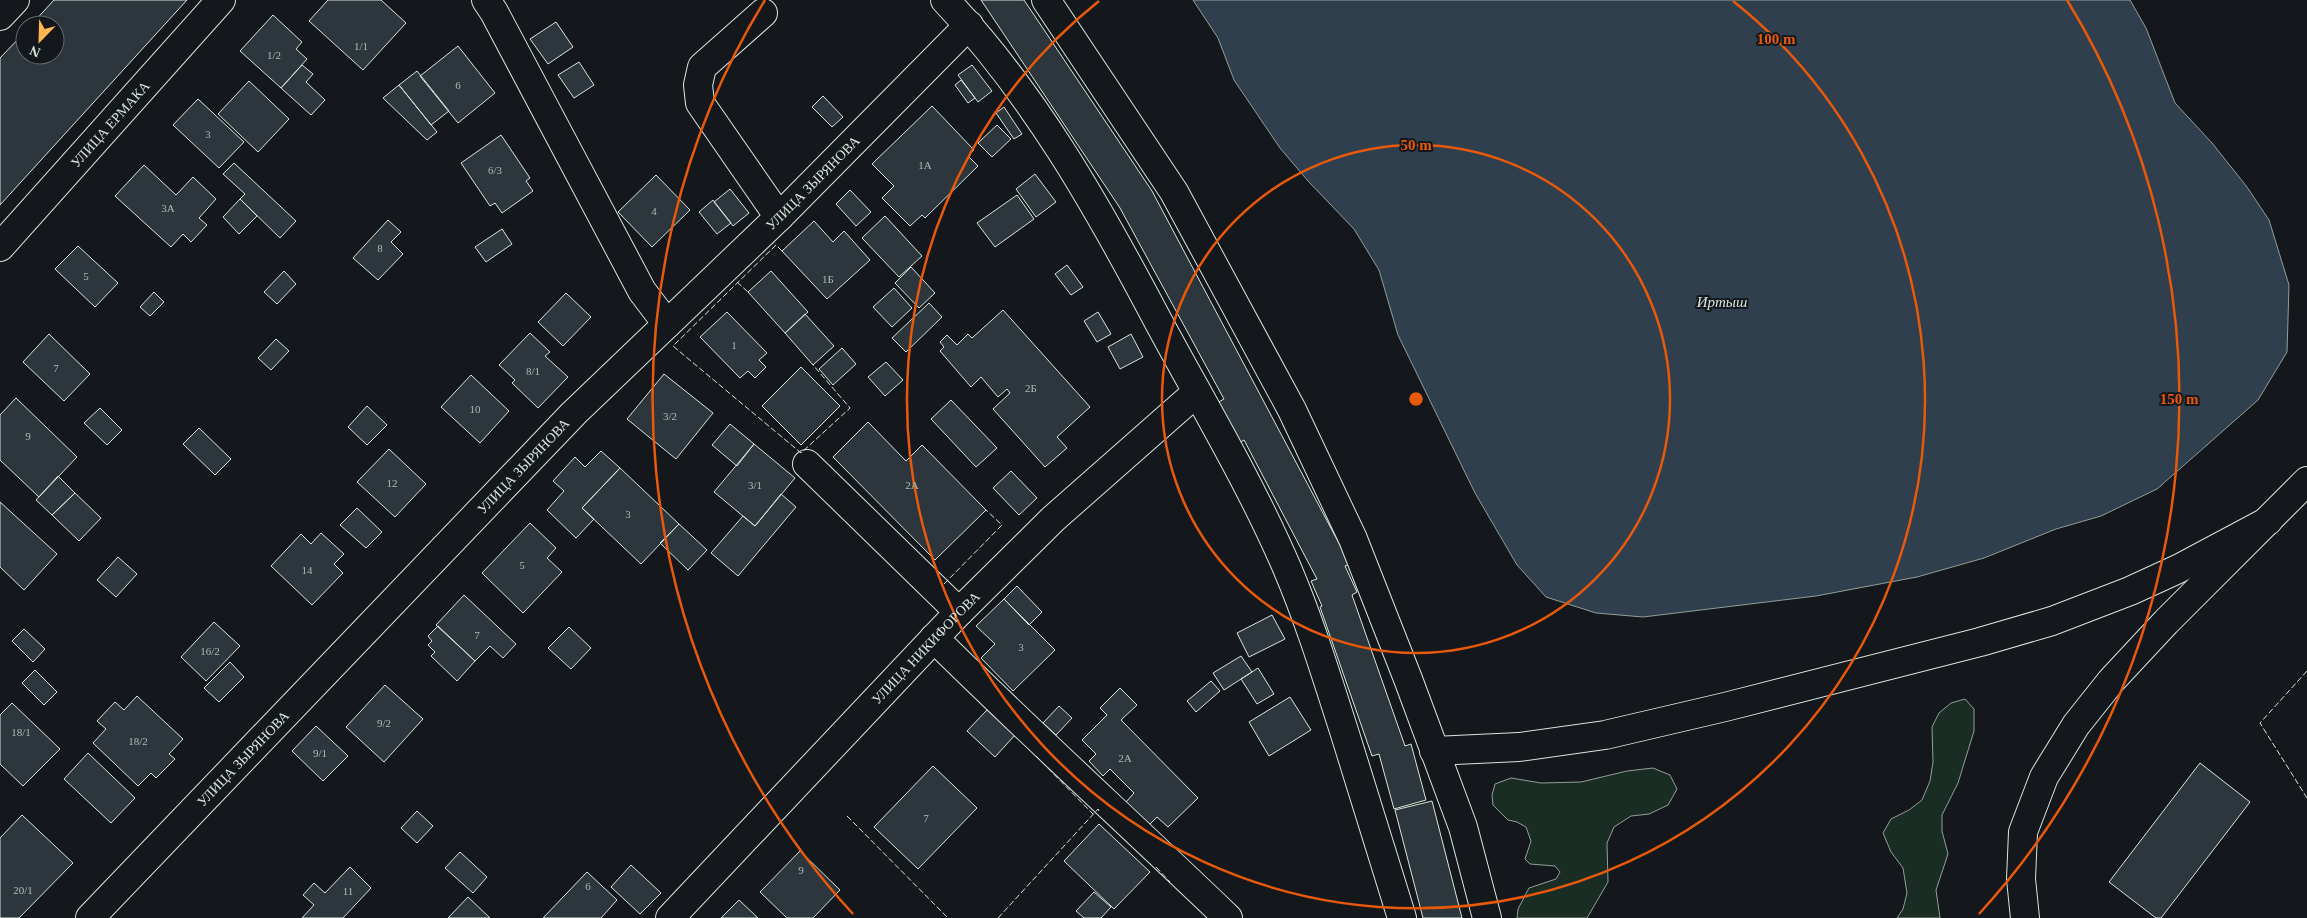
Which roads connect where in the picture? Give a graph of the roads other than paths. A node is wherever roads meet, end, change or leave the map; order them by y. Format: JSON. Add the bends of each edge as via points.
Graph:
{"nodes":[{"id":1,"x":15,"y":0,"type":"edge"},
{"id":2,"x":221,"y":0,"type":"edge"},
{"id":3,"x":486,"y":0,"type":"edge"},
{"id":4,"x":945,"y":0,"type":"edge"},
{"id":5,"x":1046,"y":0,"type":"edge"},
{"id":6,"x":763,"y":13,"type":"dead end"},
{"id":7,"x":0,"y":16,"type":"edge"},
{"id":8,"x":968,"y":25,"type":"junction"},
{"id":9,"x":778,"y":217,"type":"junction"},
{"id":10,"x":0,"y":247,"type":"edge"},
{"id":11,"x":667,"y":324,"type":"junction"},
{"id":12,"x":1196,"y":393,"type":"junction"},
{"id":13,"x":807,"y":464,"type":"dead end"},
{"id":14,"x":2307,"y":481,"type":"edge"},
{"id":15,"x":2268,"y":521,"type":"junction"},
{"id":16,"x":959,"y":612,"type":"junction"},
{"id":17,"x":934,"y":638,"type":"junction"},
{"id":18,"x":1434,"y":751,"type":"junction"},
{"id":19,"x":90,"y":918,"type":"edge"},
{"id":20,"x":670,"y":918,"type":"edge"},
{"id":21,"x":1228,"y":918,"type":"edge"},
{"id":22,"x":1402,"y":918,"type":"edge"},
{"id":23,"x":1487,"y":918,"type":"edge"},
{"id":24,"x":2025,"y":918,"type":"edge"}],
"edges":[{"from":1,"to":7,"type":"street"},
{"from":2,"to":10,"type":"street","name":"УЛИЦА ЕРМАКА"},
{"from":3,"to":11,"type":"street","via":[[642,291]]},
{"from":4,"to":8,"type":"street"},
{"from":5,"to":18,"type":"street","via":[[1174,192],[1292,410],[1353,539]]},
{"from":6,"to":9,"type":"street","via":[[702,67],[698,85],[700,102]]},
{"from":8,"to":9,"type":"street","name":"УЛИЦА ЗЫРЯНОВА"},
{"from":8,"to":12,"type":"street","via":[[1010,77],[1062,153],[1128,264]]},
{"from":9,"to":11,"type":"street","name":"УЛИЦА ЗЫРЯНОВА"},
{"from":11,"to":19,"type":"street","name":"УЛИЦА ЗЫРЯНОВА","via":[[574,412]]},
{"from":12,"to":16,"type":"street","name":"УЛИЦА НИКИФОРОВА","via":[[1053,519]]},
{"from":12,"to":22,"type":"street","via":[[1287,567],[1314,635]]},
{"from":13,"to":16,"type":"street"},
{"from":14,"to":15,"type":"street"},
{"from":15,"to":18,"type":"street","via":[[2130,591],[2052,621],[1998,636],[1605,735],[1519,747]]},
{"from":15,"to":24,"type":"street","via":[[2166,622],[2076,724],[2044,777],[2023,832],[2021,879]]},
{"from":16,"to":17,"type":"street","name":"УЛИЦА НИКИФОРОВА"},
{"from":17,"to":20,"type":"street","name":"УЛИЦА НИКИФОРОВА"},
{"from":17,"to":21,"type":"street"},
{"from":18,"to":23,"type":"street","via":[[1463,827]]}]}
